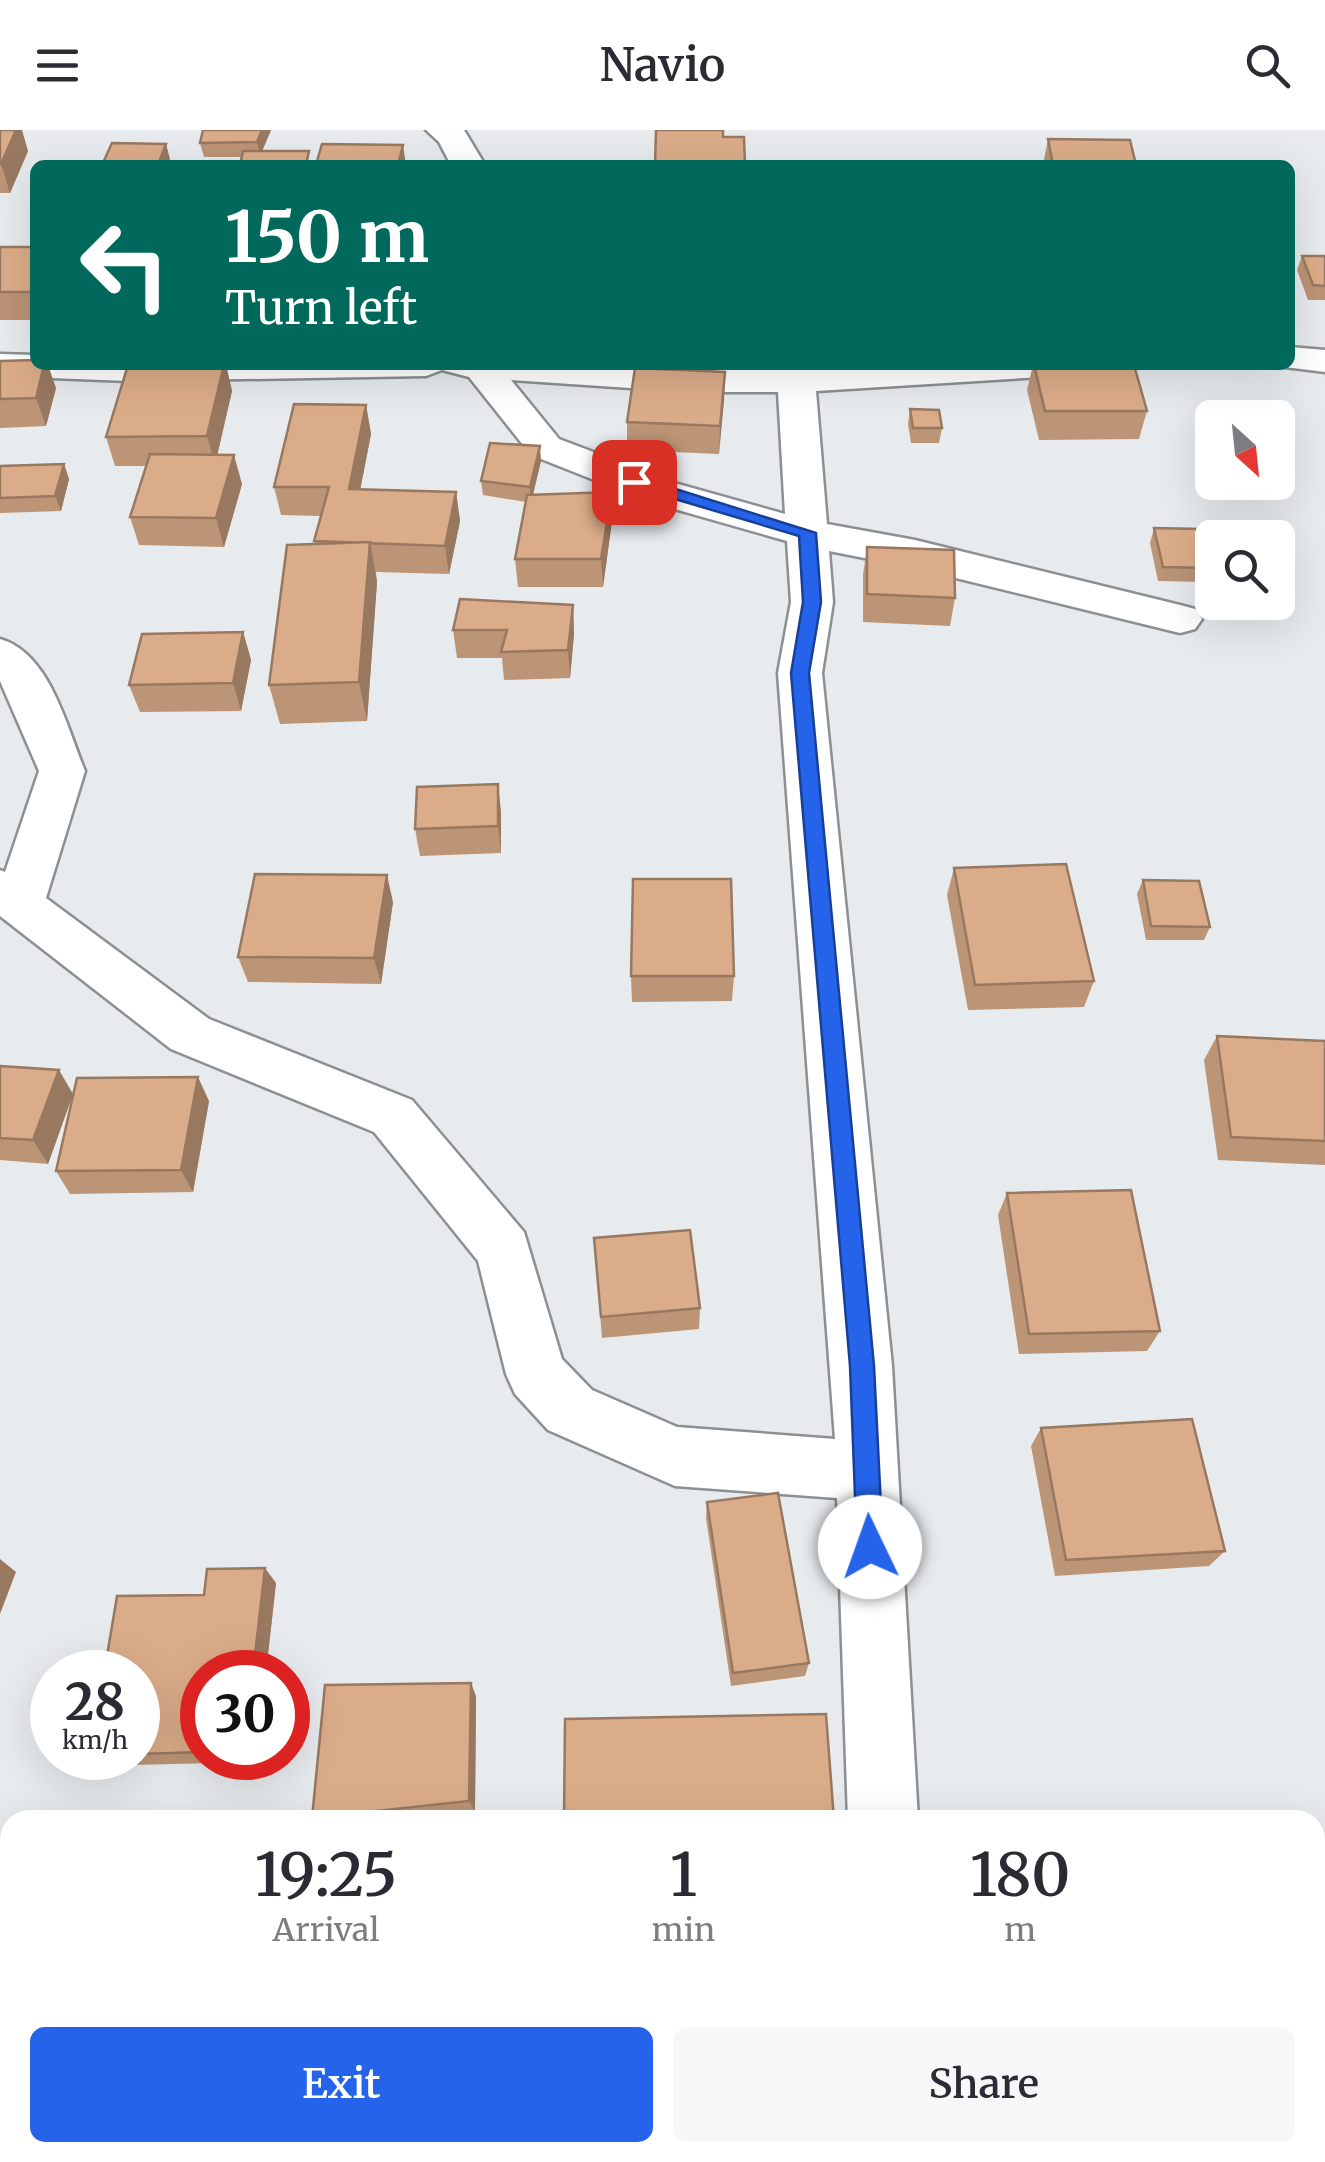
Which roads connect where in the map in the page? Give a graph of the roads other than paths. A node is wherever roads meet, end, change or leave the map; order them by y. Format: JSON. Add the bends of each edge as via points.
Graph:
{"nodes":[{"id":1,"x":442,"y":130,"type":"edge"},
{"id":2,"x":465,"y":160,"type":"edge"},
{"id":3,"x":1295,"y":358,"type":"edge"},
{"id":4,"x":1325,"y":361,"type":"edge"},
{"id":5,"x":0,"y":364,"type":"edge"},
{"id":6,"x":30,"y":365,"type":"edge"},
{"id":7,"x":483,"y":370,"type":"edge"},
{"id":8,"x":545,"y":370,"type":"edge"},
{"id":9,"x":976,"y":370,"type":"edge"},
{"id":10,"x":796,"y":381,"type":"junction"},
{"id":11,"x":807,"y":533,"type":"junction"},
{"id":12,"x":1180,"y":619,"type":"dead end"},
{"id":13,"x":0,"y":654,"type":"edge"},
{"id":14,"x":10,"y":896,"type":"edge"},
{"id":15,"x":866,"y":1471,"type":"junction"},
{"id":16,"x":883,"y":1810,"type":"edge"}],
"edges":[{"from":1,"to":2,"type":"street"},
{"from":3,"to":4,"type":"street"},
{"from":5,"to":6,"type":"street"},
{"from":7,"to":11,"type":"street","via":[[544,447],[664,493]]},
{"from":8,"to":10,"type":"street"},
{"from":9,"to":10,"type":"street"},
{"from":10,"to":11,"type":"street"},
{"from":11,"to":12,"type":"street"},
{"from":11,"to":15,"type":"street","via":[[812,602],[800,673]]},
{"from":13,"to":14,"type":"street","via":[[22,677],[62,771]]},
{"from":14,"to":15,"type":"street","via":[[190,1034],[393,1116],[504,1250],[536,1374],[570,1410],[675,1456]]},
{"from":15,"to":16,"type":"street"}]}
